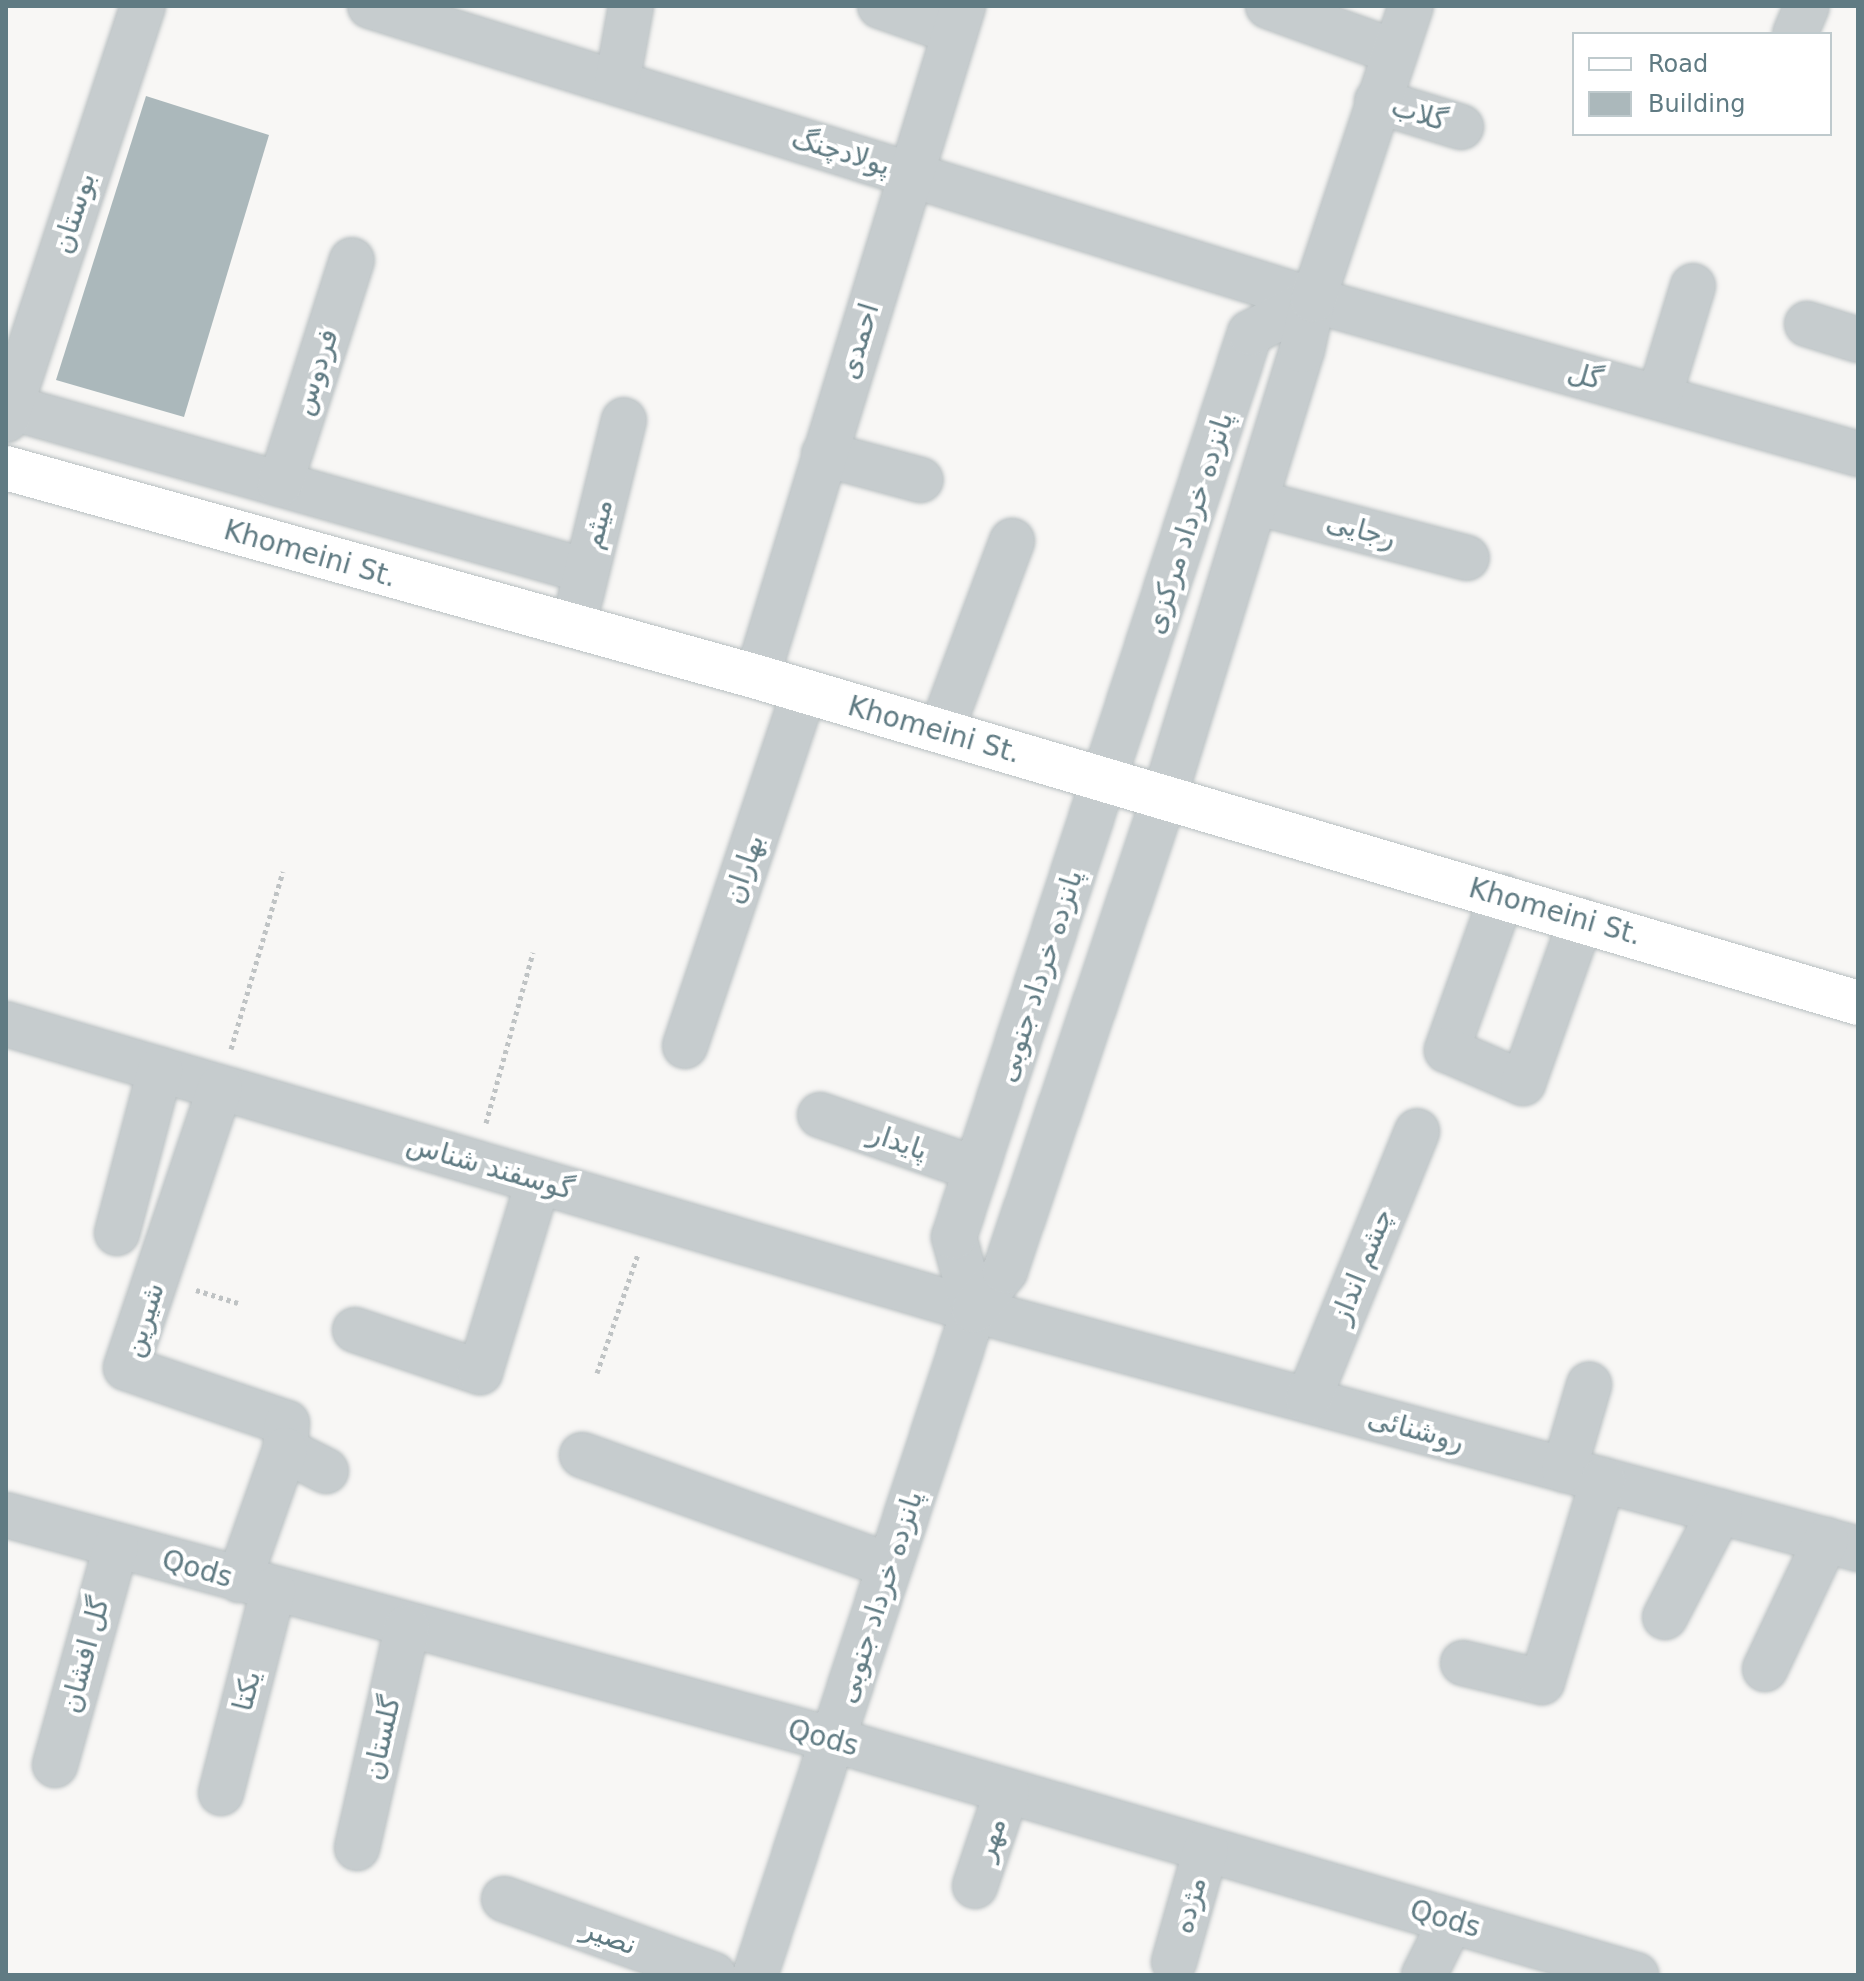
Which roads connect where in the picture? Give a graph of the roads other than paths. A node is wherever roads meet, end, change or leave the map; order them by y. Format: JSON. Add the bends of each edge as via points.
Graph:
{"nodes":[{"id":1,"x":143,"y":6,"type":"edge"},
{"id":2,"x":370,"y":6,"type":"edge"},
{"id":3,"x":631,"y":6,"type":"edge"},
{"id":4,"x":880,"y":6,"type":"edge"},
{"id":5,"x":1268,"y":6,"type":"edge"},
{"id":6,"x":1411,"y":6,"type":"edge"},
{"id":7,"x":1807,"y":6,"type":"edge"},
{"id":8,"x":959,"y":19,"type":"edge"},
{"id":9,"x":1796,"y":32,"type":"edge"},
{"id":10,"x":1395,"y":52,"type":"junction"},
{"id":11,"x":617,"y":83,"type":"junction"},
{"id":12,"x":1377,"y":101,"type":"junction"},
{"id":13,"x":1461,"y":127,"type":"dead end"},
{"id":14,"x":911,"y":174,"type":"junction"},
{"id":15,"x":352,"y":260,"type":"dead end"},
{"id":16,"x":1693,"y":286,"type":"dead end"},
{"id":17,"x":1313,"y":300,"type":"junction"},
{"id":18,"x":1807,"y":324,"type":"dead end"},
{"id":19,"x":1858,"y":340,"type":"edge"},
{"id":20,"x":1659,"y":397,"type":"junction"},
{"id":21,"x":8,"y":413,"type":"edge"},
{"id":22,"x":624,"y":420,"type":"dead end"},
{"id":23,"x":824,"y":454,"type":"junction"},
{"id":24,"x":1858,"y":454,"type":"edge"},
{"id":25,"x":6,"y":468,"type":"edge"},
{"id":26,"x":921,"y":480,"type":"dead end"},
{"id":27,"x":280,"y":484,"type":"junction"},
{"id":28,"x":1255,"y":502,"type":"junction"},
{"id":29,"x":1012,"y":541,"type":"dead end"},
{"id":30,"x":1467,"y":558,"type":"dead end"},
{"id":31,"x":586,"y":571,"type":"junction"},
{"id":32,"x":573,"y":628,"type":"junction"},
{"id":33,"x":757,"y":677,"type":"junction"},
{"id":34,"x":804,"y":692,"type":"junction"},
{"id":35,"x":941,"y":731,"type":"junction"},
{"id":36,"x":1106,"y":780,"type":"junction"},
{"id":37,"x":1164,"y":798,"type":"junction"},
{"id":38,"x":1502,"y":896,"type":"junction"},
{"id":39,"x":1581,"y":920,"type":"junction"},
{"id":40,"x":1858,"y":1003,"type":"edge"},
{"id":41,"x":6,"y":1024,"type":"edge"},
{"id":42,"x":685,"y":1046,"type":"dead end"},
{"id":43,"x":160,"y":1070,"type":"junction"},
{"id":44,"x":220,"y":1088,"type":"junction"},
{"id":45,"x":820,"y":1115,"type":"dead end"},
{"id":46,"x":1417,"y":1131,"type":"dead end"},
{"id":47,"x":976,"y":1169,"type":"junction"},
{"id":48,"x":538,"y":1182,"type":"junction"},
{"id":49,"x":117,"y":1233,"type":"dead end"},
{"id":50,"x":974,"y":1310,"type":"junction"},
{"id":51,"x":355,"y":1330,"type":"dead end"},
{"id":52,"x":1589,"y":1385,"type":"dead end"},
{"id":53,"x":1308,"y":1400,"type":"junction"},
{"id":54,"x":285,"y":1450,"type":"junction"},
{"id":55,"x":582,"y":1455,"type":"dead end"},
{"id":56,"x":326,"y":1471,"type":"dead end"},
{"id":57,"x":1583,"y":1475,"type":"junction"},
{"id":58,"x":1720,"y":1511,"type":"junction"},
{"id":59,"x":6,"y":1515,"type":"edge"},
{"id":60,"x":1842,"y":1544,"type":"edge"},
{"id":61,"x":116,"y":1546,"type":"junction"},
{"id":62,"x":890,"y":1566,"type":"junction"},
{"id":63,"x":256,"y":1585,"type":"junction"},
{"id":64,"x":1665,"y":1617,"type":"dead end"},
{"id":65,"x":407,"y":1628,"type":"junction"},
{"id":66,"x":1463,"y":1663,"type":"dead end"},
{"id":67,"x":1765,"y":1669,"type":"dead end"},
{"id":68,"x":834,"y":1740,"type":"junction"},
{"id":69,"x":55,"y":1765,"type":"dead end"},
{"id":70,"x":1007,"y":1791,"type":"junction"},
{"id":71,"x":221,"y":1793,"type":"dead end"},
{"id":72,"x":357,"y":1848,"type":"dead end"},
{"id":73,"x":1206,"y":1849,"type":"junction"},
{"id":74,"x":975,"y":1886,"type":"dead end"},
{"id":75,"x":504,"y":1899,"type":"dead end"},
{"id":76,"x":1451,"y":1921,"type":"junction"},
{"id":77,"x":1174,"y":1962,"type":"dead end"},
{"id":78,"x":1557,"y":1964,"type":"edge"},
{"id":79,"x":714,"y":1975,"type":"edge"},
{"id":80,"x":755,"y":1975,"type":"edge"},
{"id":81,"x":1424,"y":1975,"type":"edge"},
{"id":82,"x":1636,"y":1975,"type":"edge"}],
"edges":[{"from":1,"to":21,"type":"street","name":"بوستان"},
{"from":2,"to":11,"type":"street","name":"پولادچنگ"},
{"from":3,"to":11,"type":"street"},
{"from":4,"to":8,"type":"street"},
{"from":5,"to":10,"type":"street"},
{"from":6,"to":10,"type":"street","name":"پانزده خرداد مرکزی"},
{"from":7,"to":9,"type":"street"},
{"from":8,"to":14,"type":"street","name":"احمدی"},
{"from":10,"to":12,"type":"street","name":"پانزده خرداد مرکزی"},
{"from":11,"to":14,"type":"street","name":"پولادچنگ"},
{"from":12,"to":13,"type":"street","name":"گلاب"},
{"from":12,"to":17,"type":"street","name":"پانزده خرداد مرکزی"},
{"from":14,"to":17,"type":"street","name":"پولادچنگ"},
{"from":14,"to":23,"type":"street","name":"احمدی"},
{"from":15,"to":27,"type":"street","name":"فردوس"},
{"from":16,"to":20,"type":"street"},
{"from":17,"to":20,"type":"street","name":"گل"},
{"from":17,"to":28,"type":"street","name":"پانزده خرداد مرکزی"},
{"from":17,"to":36,"type":"street","name":"پانزده خرداد مرکزی","via":[[1250,333]]},
{"from":18,"to":19,"type":"street"},
{"from":20,"to":24,"type":"street","name":"گل"},
{"from":21,"to":27,"type":"street"},
{"from":22,"to":31,"type":"street","name":"میثم"},
{"from":23,"to":26,"type":"street"},
{"from":23,"to":33,"type":"street","name":"احمدی"},
{"from":25,"to":32,"type":"main road","name":"Khomeini St."},
{"from":27,"to":31,"type":"street"},
{"from":28,"to":30,"type":"street","name":"رجایی"},
{"from":28,"to":37,"type":"street","name":"پانزده خرداد مرکزی"},
{"from":29,"to":35,"type":"street"},
{"from":31,"to":32,"type":"street","name":"میثم"},
{"from":32,"to":33,"type":"main road","name":"Khomeini St."},
{"from":33,"to":34,"type":"main road","name":"Khomeini St."},
{"from":34,"to":35,"type":"main road","name":"Khomeini St."},
{"from":34,"to":42,"type":"street","name":"بهاران"},
{"from":35,"to":36,"type":"main road","name":"Khomeini St."},
{"from":36,"to":37,"type":"main road","name":"Khomeini St."},
{"from":36,"to":47,"type":"street","name":"پانزده خرداد جنوبی"},
{"from":37,"to":38,"type":"main road","name":"Khomeini St."},
{"from":37,"to":50,"type":"street","name":"پانزده خرداد جنوبی","via":[[1005,1271]]},
{"from":38,"to":39,"type":"main road","name":"Khomeini St."},
{"from":38,"to":39,"type":"street","via":[[1447,1050],[1523,1083]]},
{"from":39,"to":40,"type":"main road","name":"Khomeini St."},
{"from":41,"to":43,"type":"street","name":"گوسفند شناس"},
{"from":43,"to":44,"type":"street","name":"گوسفند شناس"},
{"from":43,"to":49,"type":"street"},
{"from":44,"to":48,"type":"street","name":"گوسفند شناس"},
{"from":44,"to":54,"type":"street","name":"شیرین","via":[[126,1368],[287,1423]]},
{"from":45,"to":47,"type":"street","name":"پایدار"},
{"from":46,"to":53,"type":"street","name":"چشم انداز"},
{"from":47,"to":50,"type":"street","name":"پانزده خرداد جنوبی","via":[[954,1237]]},
{"from":48,"to":50,"type":"street","name":"گوسفند شناس"},
{"from":48,"to":51,"type":"street","via":[[480,1372]]},
{"from":50,"to":53,"type":"street","name":"روشنائی"},
{"from":50,"to":62,"type":"street","name":"پانزده خرداد جنوبی"},
{"from":52,"to":57,"type":"street"},
{"from":53,"to":57,"type":"street","name":"روشنائی"},
{"from":54,"to":56,"type":"street"},
{"from":54,"to":63,"type":"street","name":"یکتا"},
{"from":55,"to":62,"type":"street"},
{"from":57,"to":58,"type":"street","name":"روشنائی"},
{"from":57,"to":66,"type":"street","via":[[1542,1682]]},
{"from":58,"to":60,"type":"street","name":"روشنائی"},
{"from":58,"to":64,"type":"street"},
{"from":59,"to":61,"type":"street","name":"Qods"},
{"from":60,"to":67,"type":"street"},
{"from":61,"to":63,"type":"street","name":"Qods"},
{"from":61,"to":69,"type":"street","name":"گل افشان"},
{"from":62,"to":68,"type":"street","name":"پانزده خرداد جنوبی"},
{"from":63,"to":65,"type":"street","name":"Qods"},
{"from":63,"to":71,"type":"street","name":"یکتا"},
{"from":65,"to":68,"type":"street","name":"Qods"},
{"from":65,"to":72,"type":"street","name":"گلستان"},
{"from":68,"to":70,"type":"street","name":"Qods"},
{"from":68,"to":80,"type":"street","name":"پانزده خرداد جنوبی"},
{"from":70,"to":73,"type":"street","name":"Qods"},
{"from":70,"to":74,"type":"street","name":"مهر"},
{"from":73,"to":76,"type":"street","name":"Qods"},
{"from":73,"to":77,"type":"street","name":"مژده"},
{"from":75,"to":79,"type":"street","name":"نصیر"},
{"from":76,"to":78,"type":"street","name":"Qods"},
{"from":76,"to":81,"type":"street"},
{"from":78,"to":82,"type":"street","name":"Qods"}]}
